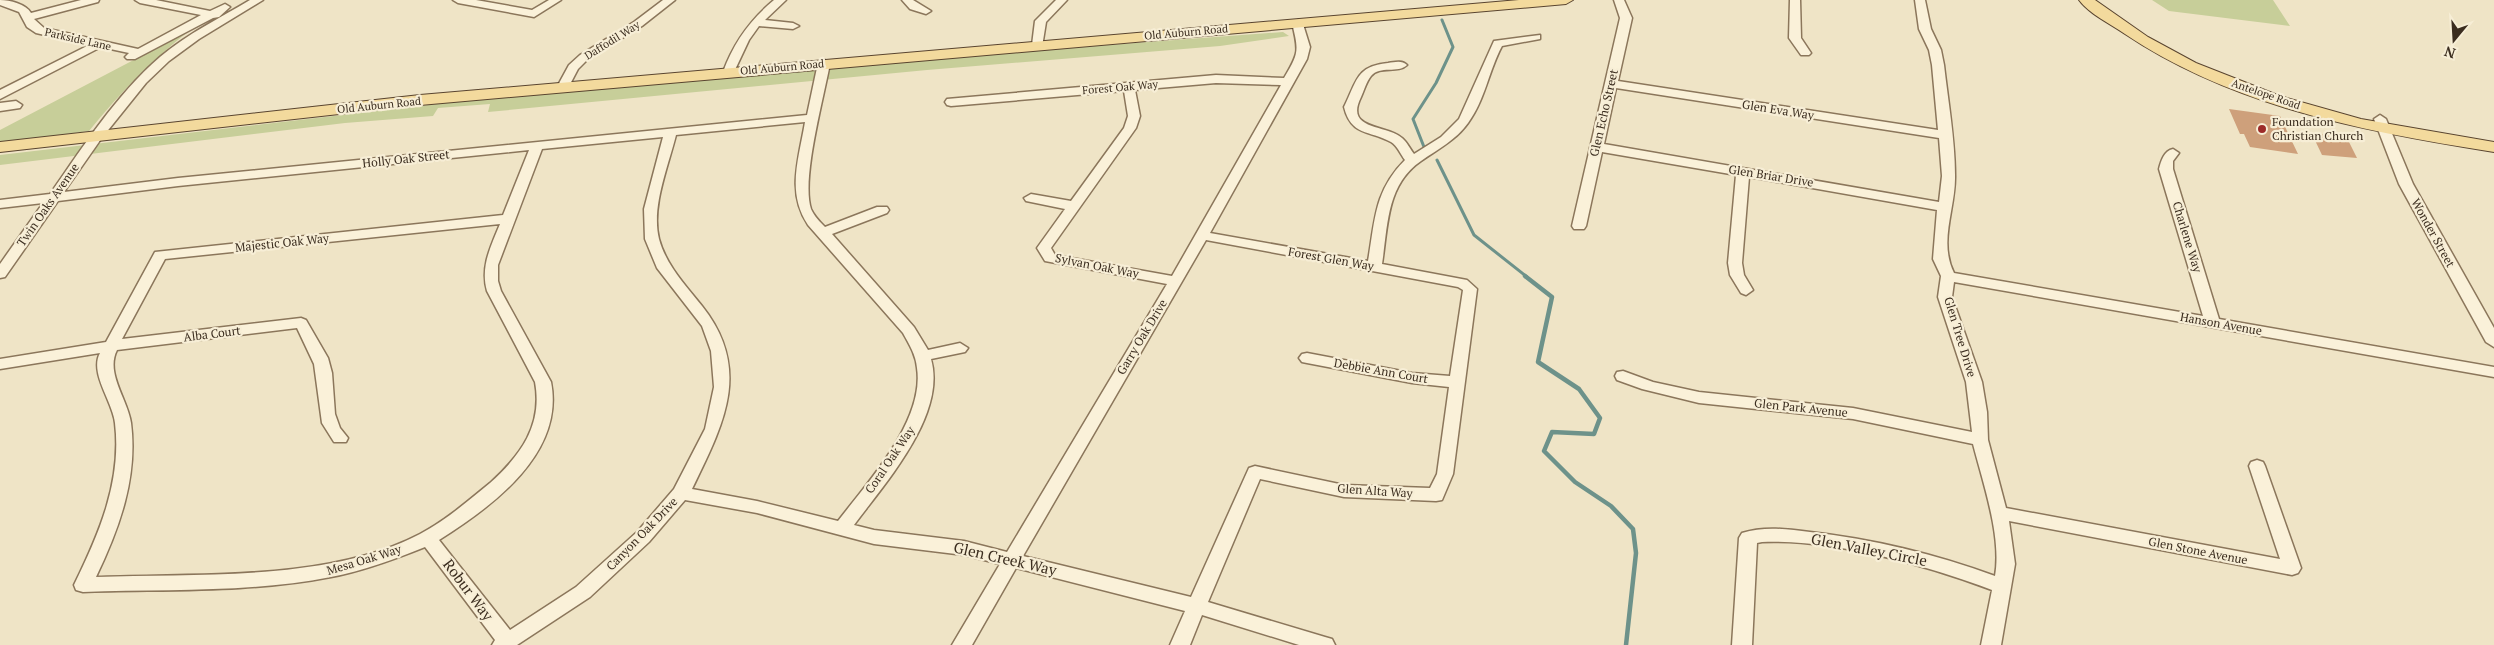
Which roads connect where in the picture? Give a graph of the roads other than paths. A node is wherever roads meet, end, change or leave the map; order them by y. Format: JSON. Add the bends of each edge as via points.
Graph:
{"nodes":[{"id":1,"x":94,"y":0,"type":"edge"},
{"id":2,"x":140,"y":0,"type":"edge"},
{"id":3,"x":238,"y":0,"type":"edge"},
{"id":4,"x":258,"y":0,"type":"edge"},
{"id":5,"x":556,"y":0,"type":"edge"},
{"id":6,"x":670,"y":0,"type":"edge"},
{"id":7,"x":781,"y":0,"type":"edge"},
{"id":8,"x":907,"y":0,"type":"edge"},
{"id":9,"x":1062,"y":0,"type":"edge"},
{"id":10,"x":1566,"y":0,"type":"edge"},
{"id":11,"x":1619,"y":0,"type":"edge"},
{"id":12,"x":1795,"y":0,"type":"edge"},
{"id":13,"x":1920,"y":0,"type":"edge"},
{"id":14,"x":2086,"y":0,"type":"edge"},
{"id":15,"x":2099,"y":0,"type":"edge"},
{"id":16,"x":0,"y":1,"type":"edge"},
{"id":17,"x":155,"y":1,"type":"edge"},
{"id":18,"x":465,"y":1,"type":"edge"},
{"id":19,"x":1463,"y":4,"type":"edge"},
{"id":20,"x":926,"y":11,"type":"dead end"},
{"id":21,"x":211,"y":14,"type":"junction"},
{"id":22,"x":28,"y":16,"type":"junction"},
{"id":23,"x":227,"y":17,"type":"junction"},
{"id":24,"x":756,"y":22,"type":"junction"},
{"id":25,"x":1298,"y":23,"type":"junction"},
{"id":26,"x":793,"y":26,"type":"dead end"},
{"id":27,"x":1536,"y":37,"type":"dead end"},
{"id":28,"x":99,"y":44,"type":"junction"},
{"id":29,"x":1038,"y":45,"type":"junction"},
{"id":30,"x":138,"y":52,"type":"junction"},
{"id":31,"x":1805,"y":53,"type":"dead end"},
{"id":32,"x":127,"y":58,"type":"dead end"},
{"id":33,"x":824,"y":63,"type":"junction"},
{"id":34,"x":1401,"y":65,"type":"dead end"},
{"id":35,"x":729,"y":72,"type":"junction"},
{"id":36,"x":1289,"y":82,"type":"junction"},
{"id":37,"x":1611,"y":84,"type":"junction"},
{"id":38,"x":563,"y":87,"type":"junction"},
{"id":39,"x":1129,"y":87,"type":"junction"},
{"id":40,"x":0,"y":95,"type":"edge"},
{"id":41,"x":951,"y":102,"type":"dead end"},
{"id":42,"x":16,"y":106,"type":"dead end"},
{"id":43,"x":0,"y":107,"type":"edge"},
{"id":44,"x":812,"y":118,"type":"junction"},
{"id":45,"x":2381,"y":124,"type":"junction"},
{"id":46,"x":671,"y":132,"type":"junction"},
{"id":47,"x":1945,"y":135,"type":"junction"},
{"id":48,"x":97,"y":136,"type":"junction"},
{"id":49,"x":2494,"y":138,"type":"edge"},
{"id":50,"x":537,"y":146,"type":"junction"},
{"id":51,"x":0,"y":147,"type":"edge"},
{"id":52,"x":1597,"y":147,"type":"junction"},
{"id":53,"x":2494,"y":147,"type":"edge"},
{"id":54,"x":2173,"y":153,"type":"dead end"},
{"id":55,"x":1412,"y":161,"type":"junction"},
{"id":56,"x":1743,"y":172,"type":"junction"},
{"id":57,"x":54,"y":197,"type":"junction"},
{"id":58,"x":1031,"y":198,"type":"dead end"},
{"id":59,"x":0,"y":204,"type":"edge"},
{"id":60,"x":1073,"y":206,"type":"junction"},
{"id":61,"x":1945,"y":207,"type":"junction"},
{"id":62,"x":882,"y":210,"type":"dead end"},
{"id":63,"x":507,"y":219,"type":"junction"},
{"id":64,"x":1579,"y":226,"type":"dead end"},
{"id":65,"x":823,"y":233,"type":"junction"},
{"id":66,"x":1200,"y":235,"type":"junction"},
{"id":67,"x":1374,"y":267,"type":"junction"},
{"id":68,"x":0,"y":274,"type":"edge"},
{"id":69,"x":1948,"y":276,"type":"junction"},
{"id":70,"x":1175,"y":281,"type":"junction"},
{"id":71,"x":1462,"y":283,"type":"joint"},
{"id":72,"x":1746,"y":290,"type":"dead end"},
{"id":73,"x":2213,"y":323,"type":"junction"},
{"id":74,"x":2494,"y":342,"type":"edge"},
{"id":75,"x":110,"y":346,"type":"junction"},
{"id":76,"x":960,"y":348,"type":"dead end"},
{"id":77,"x":923,"y":356,"type":"junction"},
{"id":78,"x":1307,"y":358,"type":"dead end"},
{"id":79,"x":0,"y":364,"type":"edge"},
{"id":80,"x":2494,"y":372,"type":"edge"},
{"id":81,"x":1623,"y":376,"type":"dead end"},
{"id":82,"x":1456,"y":382,"type":"junction"},
{"id":83,"x":340,"y":438,"type":"dead end"},
{"id":84,"x":1980,"y":440,"type":"junction"},
{"id":85,"x":2257,"y":466,"type":"dead end"},
{"id":86,"x":681,"y":493,"type":"junction"},
{"id":87,"x":1999,"y":513,"type":"junction"},
{"id":88,"x":842,"y":529,"type":"junction"},
{"id":89,"x":428,"y":538,"type":"junction"},
{"id":90,"x":1014,"y":560,"type":"junction"},
{"id":91,"x":2003,"y":587,"type":"junction"},
{"id":92,"x":1196,"y":606,"type":"junction"},
{"id":93,"x":505,"y":643,"type":"edge"},
{"id":94,"x":962,"y":645,"type":"edge"},
{"id":95,"x":1180,"y":645,"type":"edge"},
{"id":96,"x":1325,"y":645,"type":"edge"},
{"id":97,"x":1742,"y":645,"type":"edge"},
{"id":98,"x":1991,"y":645,"type":"edge"}],
"edges":[{"from":1,"to":22,"type":"street"},
{"from":2,"to":17,"type":"street"},
{"from":3,"to":21,"type":"street"},
{"from":4,"to":23,"type":"street","name":"Twin Oaks Avenue"},
{"from":5,"to":18,"type":"street","via":[[534,14]]},
{"from":6,"to":38,"type":"street","name":"Daffodil Way","via":[[579,61]]},
{"from":7,"to":24,"type":"street"},
{"from":8,"to":20,"type":"street","via":[[914,7]]},
{"from":9,"to":29,"type":"street","via":[[1041,21]]},
{"from":10,"to":19,"type":"main road","name":"Old Auburn Road"},
{"from":11,"to":37,"type":"street","name":"Glen Echo Street","via":[[1626,18]]},
{"from":12,"to":31,"type":"street","via":[[1795,38]]},
{"from":13,"to":47,"type":"street","name":"Glen Tree Drive","via":[[1925,29],[1938,65]]},
{"from":14,"to":45,"type":"main road","name":"Antelope Road","via":[[2153,45],[2212,74],[2279,100]]},
{"from":15,"to":45,"type":"main road","name":"Antelope Road","via":[[2137,27],[2210,65],[2272,90]]},
{"from":16,"to":22,"type":"street","name":"Parkside Lane","via":[[21,8]]},
{"from":17,"to":21,"type":"street"},
{"from":19,"to":25,"type":"main road","name":"Old Auburn Road"},
{"from":21,"to":23,"type":"street"},
{"from":21,"to":30,"type":"street"},
{"from":22,"to":28,"type":"street","name":"Parkside Lane","via":[[31,25],[40,31]]},
{"from":23,"to":48,"type":"street","name":"Twin Oaks Avenue","via":[[184,44],[149,73]]},
{"from":24,"to":26,"type":"street"},
{"from":24,"to":35,"type":"street","via":[[739,45]]},
{"from":25,"to":29,"type":"main road","name":"Old Auburn Road"},
{"from":25,"to":36,"type":"street","name":"Garry Oak Drive","via":[[1304,51]]},
{"from":27,"to":55,"type":"street","via":[[1498,43],[1487,62],[1466,117],[1443,143]]},
{"from":28,"to":30,"type":"street","name":"Parkside Lane"},
{"from":28,"to":40,"type":"street"},
{"from":29,"to":33,"type":"main road","name":"Old Auburn Road"},
{"from":30,"to":32,"type":"street"},
{"from":33,"to":35,"type":"main road","name":"Old Auburn Road"},
{"from":33,"to":44,"type":"street","name":"Coral Oak Way"},
{"from":34,"to":55,"type":"street","via":[[1374,68],[1366,74],[1350,106],[1353,119],[1364,128],[1397,140]]},
{"from":35,"to":38,"type":"main road","name":"Old Auburn Road"},
{"from":36,"to":39,"type":"street","name":"Forest Oak Way","via":[[1236,78]]},
{"from":36,"to":66,"type":"street","name":"Garry Oak Drive"},
{"from":37,"to":47,"type":"street","name":"Glen Eva Way"},
{"from":37,"to":52,"type":"street","name":"Glen Echo Street"},
{"from":38,"to":48,"type":"main road","name":"Old Auburn Road"},
{"from":39,"to":41,"type":"street","name":"Forest Oak Way"},
{"from":39,"to":60,"type":"street","name":"Sylvan Oak Way","via":[[1134,116],[1130,128]]},
{"from":42,"to":43,"type":"street"},
{"from":44,"to":46,"type":"street","name":"Holly Oak Street"},
{"from":44,"to":65,"type":"street","name":"Coral Oak Way","via":[[801,197],[805,210]]},
{"from":45,"to":49,"type":"main road","name":"Antelope Road"},
{"from":45,"to":53,"type":"main road","name":"Antelope Road"},
{"from":45,"to":74,"type":"street","name":"Wonder Street","via":[[2406,184]]},
{"from":46,"to":50,"type":"street","name":"Holly Oak Street"},
{"from":46,"to":86,"type":"street","name":"Canyon Oak Drive","via":[[651,209],[652,239],[664,268],[709,326],[720,351],[722,374],[713,429]]},
{"from":47,"to":61,"type":"street","name":"Glen Tree Drive","via":[[1949,176]]},
{"from":48,"to":51,"type":"main road","name":"Old Auburn Road"},
{"from":48,"to":57,"type":"street","name":"Twin Oaks Avenue"},
{"from":50,"to":57,"type":"street","name":"Holly Oak Street"},
{"from":50,"to":63,"type":"street","name":"Mesa Oak Way"},
{"from":52,"to":56,"type":"street","name":"Glen Briar Drive"},
{"from":52,"to":64,"type":"street","name":"Glen Echo Street"},
{"from":54,"to":73,"type":"street","name":"Charlene Way","via":[[2166,169]]},
{"from":55,"to":67,"type":"street","via":[[1400,172],[1382,203]]},
{"from":56,"to":61,"type":"street","name":"Glen Briar Drive"},
{"from":56,"to":72,"type":"street","via":[[1735,263],[1737,275]]},
{"from":57,"to":59,"type":"street","name":"Holly Oak Street"},
{"from":57,"to":68,"type":"street","name":"Twin Oaks Avenue"},
{"from":58,"to":60,"type":"street"},
{"from":60,"to":70,"type":"street","name":"Sylvan Oak Way","via":[[1044,248],[1050,258]]},
{"from":61,"to":69,"type":"street","name":"Glen Tree Drive","via":[[1940,259]]},
{"from":62,"to":65,"type":"street"},
{"from":63,"to":75,"type":"street","name":"Majestic Oak Way","via":[[160,255]]},
{"from":63,"to":89,"type":"street","name":"Mesa Oak Way","via":[[493,253],[491,281],[543,382],[547,394],[544,422],[529,452],[509,475]]},
{"from":65,"to":77,"type":"street","name":"Coral Oak Way","via":[[909,330]]},
{"from":66,"to":67,"type":"street","name":"Forest Glen Way"},
{"from":66,"to":70,"type":"street","name":"Garry Oak Drive"},
{"from":67,"to":71,"type":"street","name":"Forest Glen Way"},
{"from":69,"to":73,"type":"street","name":"Hanson Avenue"},
{"from":69,"to":84,"type":"street","name":"Glen Tree Drive","via":[[1945,297],[1974,382]]},
{"from":70,"to":90,"type":"street","name":"Garry Oak Drive"},
{"from":71,"to":82,"type":"street","name":"Glen Alta Way","via":[[1470,289]]},
{"from":73,"to":80,"type":"street","name":"Hanson Avenue"},
{"from":75,"to":79,"type":"street","name":"Alba Court"},
{"from":75,"to":83,"type":"street","name":"Alba Court","via":[[301,323],[320,357],[326,383],[328,422]]},
{"from":75,"to":89,"type":"street","name":"Mesa Oak Way","via":[[105,362],[106,373],[123,420],[124,467],[111,522],[83,585],[294,577],[380,558]]},
{"from":76,"to":77,"type":"street"},
{"from":77,"to":88,"type":"street","name":"Coral Oak Way","via":[[926,386],[916,422]]},
{"from":78,"to":82,"type":"street","name":"Debbie Ann Court","via":[[1412,378]]},
{"from":81,"to":84,"type":"street","name":"Glen Park Avenue","via":[[1704,399],[1875,416]]},
{"from":82,"to":92,"type":"street","name":"Glen Alta Way","via":[[1445,474],[1436,495],[1344,491],[1255,472]]},
{"from":84,"to":87,"type":"street","name":"Glen Tree Drive"},
{"from":85,"to":87,"type":"street","name":"Glen Stone Avenue","via":[[2292,568]]},
{"from":86,"to":88,"type":"street","name":"Glen Creek Way","via":[[757,507]]},
{"from":86,"to":93,"type":"street","name":"Canyon Oak Drive","via":[[620,560],[583,592]]},
{"from":87,"to":91,"type":"street","name":"Glen Tree Drive","via":[[2006,564]]},
{"from":88,"to":90,"type":"street","name":"Glen Creek Way","via":[[874,537],[964,548]]},
{"from":89,"to":93,"type":"street","name":"Robur Way"},
{"from":90,"to":92,"type":"street","name":"Glen Creek Way"},
{"from":90,"to":94,"type":"street","name":"Garry Oak Drive"},
{"from":91,"to":97,"type":"street","name":"Glen Valley Circle","via":[[1930,561],[1882,549],[1837,541],[1760,535],[1748,538]]},
{"from":91,"to":98,"type":"street","name":"Glen Tree Drive"},
{"from":92,"to":95,"type":"street","name":"Glen Alta Way"},
{"from":92,"to":96,"type":"street","name":"Glen Creek Way"}]}
